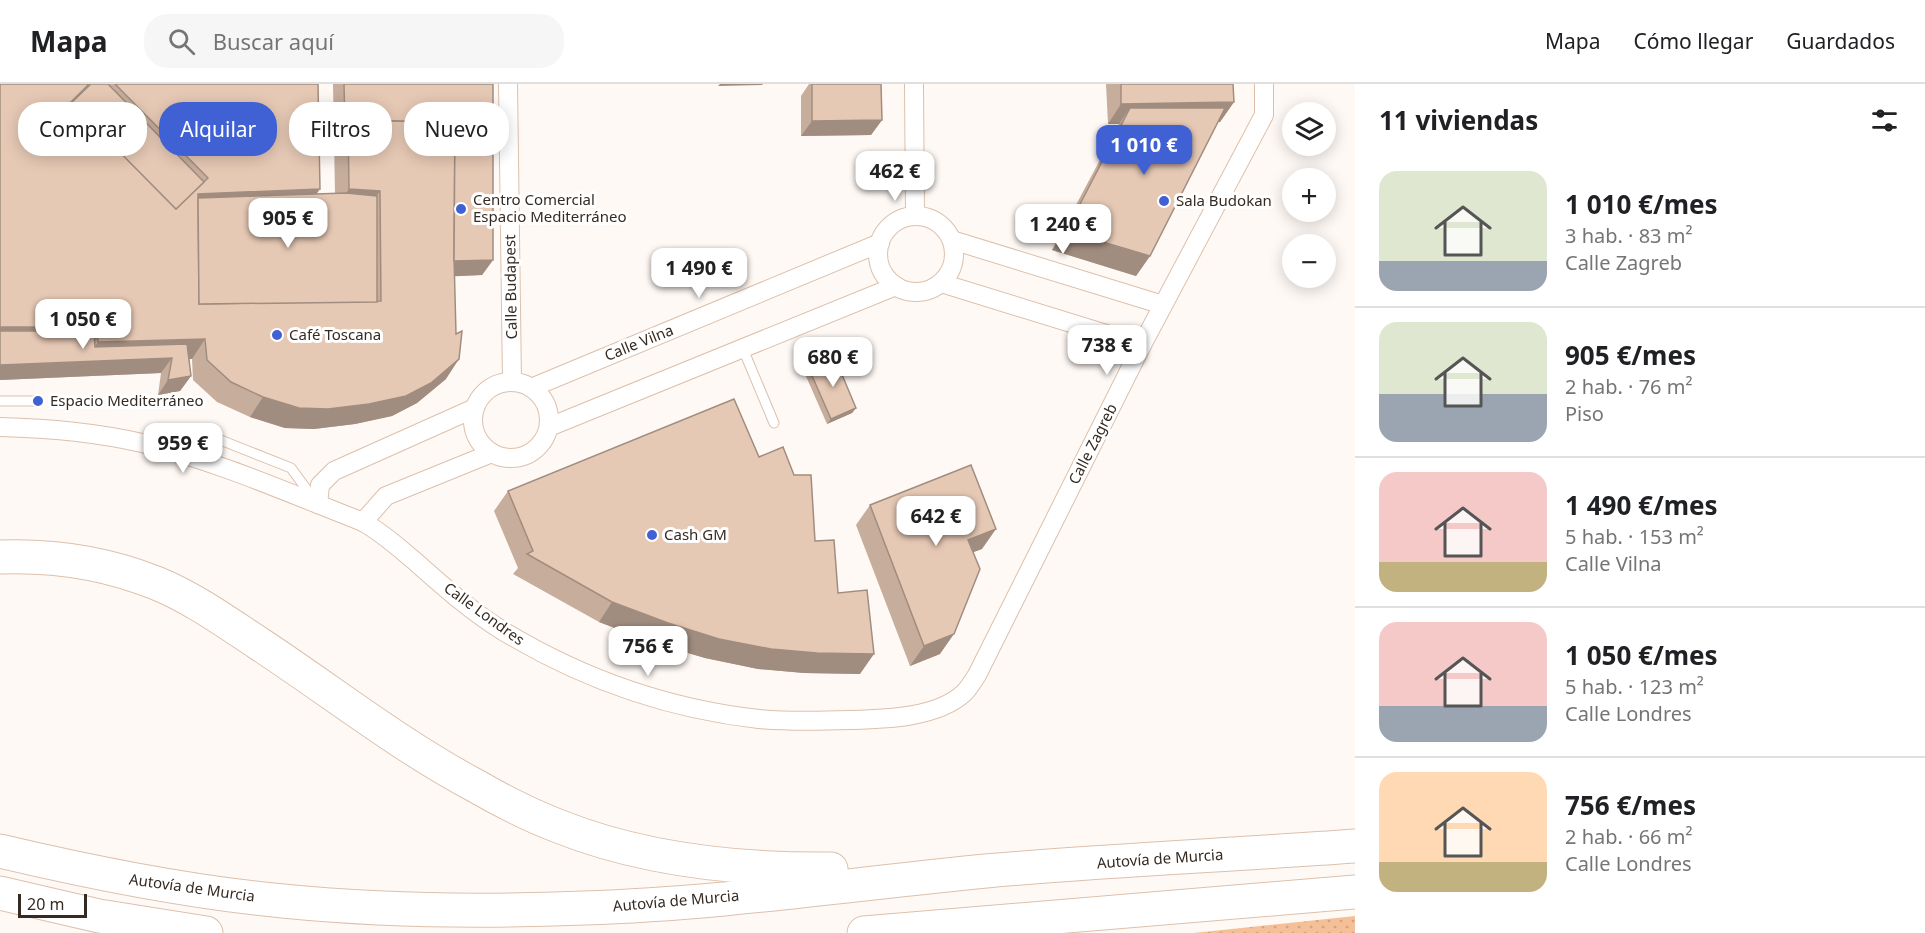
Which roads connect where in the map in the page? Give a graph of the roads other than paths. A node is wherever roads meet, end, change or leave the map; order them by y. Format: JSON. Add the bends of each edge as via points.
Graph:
{"nodes":[{"id":1,"x":508,"y":84,"type":"edge"},
{"id":2,"x":914,"y":84,"type":"edge"},
{"id":3,"x":1264,"y":84,"type":"edge"},
{"id":4,"x":915,"y":216,"type":"junction"},
{"id":5,"x":952,"y":240,"type":"junction"},
{"id":6,"x":880,"y":243,"type":"junction"},
{"id":7,"x":941,"y":282,"type":"junction"},
{"id":8,"x":896,"y":286,"type":"junction"},
{"id":9,"x":1163,"y":305,"type":"junction"},
{"id":10,"x":1142,"y":345,"type":"junction"},
{"id":11,"x":743,"y":349,"type":"junction"},
{"id":12,"x":512,"y":382,"type":"junction"},
{"id":13,"x":531,"y":388,"type":"junction"},
{"id":14,"x":0,"y":401,"type":"edge"},
{"id":15,"x":38,"y":401,"type":"dead end"},
{"id":16,"x":475,"y":408,"type":"junction"},
{"id":17,"x":774,"y":423,"type":"dead end"},
{"id":18,"x":0,"y":427,"type":"edge"},
{"id":19,"x":549,"y":427,"type":"junction"},
{"id":20,"x":203,"y":433,"type":"dead end"},
{"id":21,"x":492,"y":453,"type":"junction"},
{"id":22,"x":318,"y":504,"type":"junction"},
{"id":23,"x":363,"y":522,"type":"junction"},
{"id":24,"x":0,"y":557,"type":"edge"},
{"id":25,"x":977,"y":675,"type":"joint"},
{"id":26,"x":1355,"y":846,"type":"edge"},
{"id":27,"x":0,"y":851,"type":"edge"},
{"id":28,"x":990,"y":871,"type":"junction"},
{"id":29,"x":1355,"y":892,"type":"edge"},
{"id":30,"x":0,"y":894,"type":"edge"},
{"id":31,"x":206,"y":933,"type":"edge"},
{"id":32,"x":864,"y":933,"type":"edge"}],
"edges":[{"from":1,"to":12,"type":"street","name":"Calle Budapest"},
{"from":2,"to":4,"type":"street"},
{"from":3,"to":9,"type":"street","name":"Calle Zagreb","via":[[1264,116]]},
{"from":4,"to":5,"type":"street","via":[[937,222]]},
{"from":4,"to":6,"type":"street","via":[[893,224]]},
{"from":5,"to":7,"type":"street","via":[[953,263]]},
{"from":5,"to":9,"type":"street"},
{"from":6,"to":8,"type":"street","via":[[881,267]]},
{"from":6,"to":13,"type":"street","name":"Calle Vilna"},
{"from":7,"to":8,"type":"street","via":[[919,292]]},
{"from":7,"to":10,"type":"street"},
{"from":8,"to":11,"type":"street"},
{"from":9,"to":10,"type":"street","name":"Calle Zagreb"},
{"from":10,"to":25,"type":"street","name":"Calle Zagreb"},
{"from":11,"to":17,"type":"lane"},
{"from":11,"to":19,"type":"street"},
{"from":12,"to":13,"type":"street"},
{"from":12,"to":16,"type":"street","via":[[486,392]]},
{"from":13,"to":19,"type":"street","via":[[542,398]]},
{"from":14,"to":15,"type":"lane"},
{"from":16,"to":21,"type":"street","via":[[476,433]]},
{"from":16,"to":22,"type":"street","via":[[334,471],[320,485]]},
{"from":18,"to":22,"type":"street","name":"Calle Londres","via":[[141,443]]},
{"from":19,"to":21,"type":"street","via":[[541,443],[527,455],[515,458]]},
{"from":20,"to":22,"type":"lane","via":[[291,468]]},
{"from":21,"to":23,"type":"street","via":[[386,496]]},
{"from":22,"to":23,"type":"street","name":"Calle Londres"},
{"from":23,"to":25,"type":"street","name":"Calle Londres","via":[[380,531],[500,629],[544,655],[595,678],[693,708],[760,719],[868,720],[943,707],[964,693]]},
{"from":24,"to":28,"type":"highway","via":[[90,563],[158,584],[225,622],[451,773],[531,815],[607,843],[666,856],[773,868],[861,868],[964,861]]},
{"from":26,"to":28,"type":"highway","name":"Autovía de Murcia"},
{"from":27,"to":28,"type":"highway","name":"Autovía de Murcia","via":[[107,875],[221,894],[337,906],[459,910],[648,904]]},
{"from":29,"to":32,"type":"highway"},
{"from":30,"to":31,"type":"highway","via":[[99,916]]}]}
